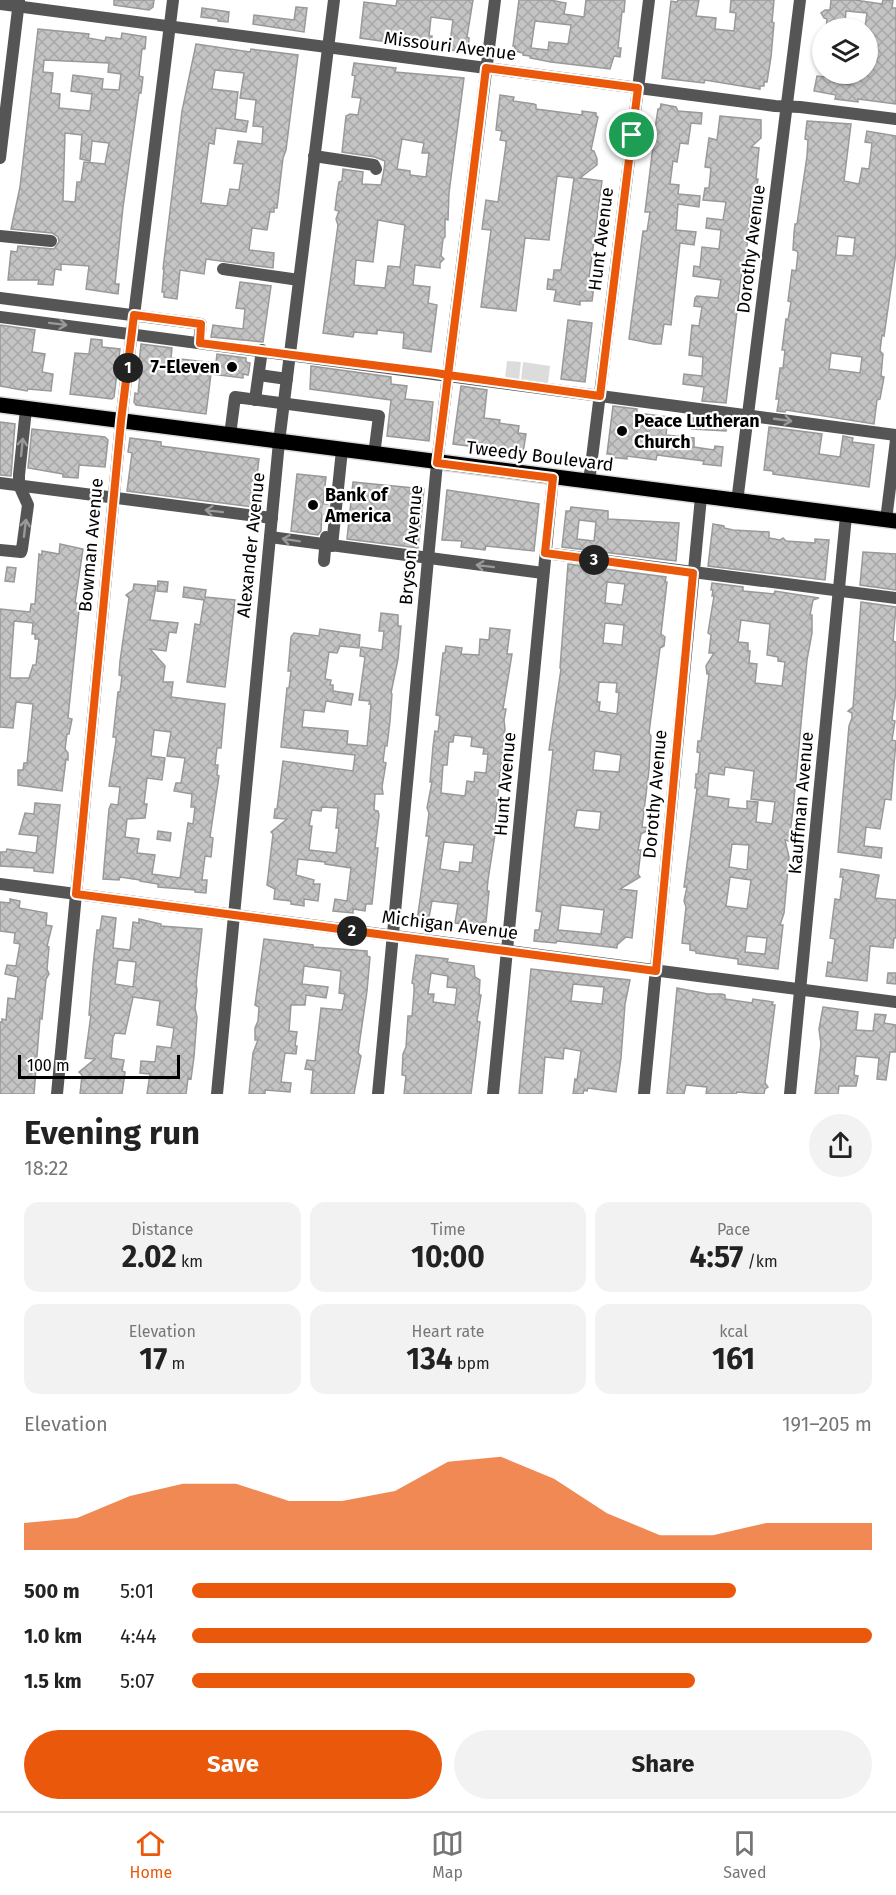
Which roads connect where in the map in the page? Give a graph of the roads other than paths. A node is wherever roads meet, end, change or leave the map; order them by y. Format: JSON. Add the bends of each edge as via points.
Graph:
{"nodes":[{"id":1,"x":173,"y":0,"type":"edge"},
{"id":2,"x":334,"y":0,"type":"edge"},
{"id":3,"x":495,"y":0,"type":"edge"},
{"id":4,"x":649,"y":0,"type":"edge"},
{"id":5,"x":800,"y":0,"type":"edge"},
{"id":6,"x":19,"y":3,"type":"edge"},
{"id":7,"x":0,"y":4,"type":"edge"},
{"id":8,"x":170,"y":26,"type":"junction"},
{"id":9,"x":328,"y":48,"type":"junction"},
{"id":10,"x":486,"y":68,"type":"junction"},
{"id":11,"x":638,"y":88,"type":"junction"},
{"id":12,"x":787,"y":107,"type":"junction"},
{"id":13,"x":896,"y":119,"type":"edge"},
{"id":14,"x":314,"y":156,"type":"junction"},
{"id":15,"x":0,"y":158,"type":"edge"},
{"id":16,"x":376,"y":169,"type":"dead end"},
{"id":17,"x":0,"y":236,"type":"edge"},
{"id":18,"x":51,"y":241,"type":"dead end"},
{"id":19,"x":223,"y":269,"type":"dead end"},
{"id":20,"x":299,"y":280,"type":"junction"},
{"id":21,"x":0,"y":298,"type":"edge"},
{"id":22,"x":134,"y":315,"type":"junction"},
{"id":23,"x":0,"y":317,"type":"edge"},
{"id":24,"x":132,"y":334,"type":"junction"},
{"id":25,"x":200,"y":343,"type":"junction"},
{"id":26,"x":262,"y":350,"type":"junction"},
{"id":27,"x":290,"y":354,"type":"junction"},
{"id":28,"x":259,"y":375,"type":"junction"},
{"id":29,"x":448,"y":375,"type":"junction"},
{"id":30,"x":287,"y":379,"type":"junction"},
{"id":31,"x":600,"y":396,"type":"junction"},
{"id":32,"x":255,"y":400,"type":"junction"},
{"id":33,"x":284,"y":403,"type":"junction"},
{"id":34,"x":0,"y":405,"type":"edge"},
{"id":35,"x":26,"y":409,"type":"junction"},
{"id":36,"x":748,"y":415,"type":"junction"},
{"id":37,"x":121,"y":421,"type":"junction"},
{"id":38,"x":230,"y":435,"type":"junction"},
{"id":39,"x":896,"y":435,"type":"edge"},
{"id":40,"x":896,"y":440,"type":"edge"},
{"id":41,"x":279,"y":442,"type":"junction"},
{"id":42,"x":342,"y":450,"type":"junction"},
{"id":43,"x":375,"y":455,"type":"junction"},
{"id":44,"x":437,"y":463,"type":"junction"},
{"id":45,"x":553,"y":478,"type":"junction"},
{"id":46,"x":338,"y":482,"type":"junction"},
{"id":47,"x":589,"y":482,"type":"junction"},
{"id":48,"x":0,"y":483,"type":"edge"},
{"id":49,"x":19,"y":486,"type":"junction"},
{"id":50,"x":701,"y":497,"type":"junction"},
{"id":51,"x":114,"y":499,"type":"junction"},
{"id":52,"x":737,"y":502,"type":"junction"},
{"id":53,"x":846,"y":516,"type":"junction"},
{"id":54,"x":272,"y":518,"type":"junction"},
{"id":55,"x":891,"y":521,"type":"edge"},
{"id":56,"x":270,"y":537,"type":"junction"},
{"id":57,"x":328,"y":545,"type":"junction"},
{"id":58,"x":0,"y":550,"type":"edge"},
{"id":59,"x":545,"y":553,"type":"junction"},
{"id":60,"x":428,"y":558,"type":"junction"},
{"id":61,"x":324,"y":561,"type":"dead end"},
{"id":62,"x":543,"y":573,"type":"junction"},
{"id":63,"x":693,"y":573,"type":"junction"},
{"id":64,"x":839,"y":591,"type":"junction"},
{"id":65,"x":896,"y":598,"type":"edge"},
{"id":66,"x":0,"y":884,"type":"edge"},
{"id":67,"x":76,"y":894,"type":"junction"},
{"id":68,"x":234,"y":915,"type":"junction"},
{"id":69,"x":393,"y":936,"type":"junction"},
{"id":70,"x":507,"y":951,"type":"junction"},
{"id":71,"x":656,"y":971,"type":"junction"},
{"id":72,"x":802,"y":990,"type":"junction"},
{"id":73,"x":896,"y":1002,"type":"edge"},
{"id":74,"x":57,"y":1094,"type":"edge"},
{"id":75,"x":217,"y":1094,"type":"edge"},
{"id":76,"x":378,"y":1094,"type":"edge"},
{"id":77,"x":493,"y":1094,"type":"edge"},
{"id":78,"x":644,"y":1094,"type":"edge"},
{"id":79,"x":790,"y":1094,"type":"edge"}],
"edges":[{"from":1,"to":8,"type":"street","name":"Bowman Avenue"},
{"from":2,"to":9,"type":"street","name":"Alexander Avenue"},
{"from":3,"to":10,"type":"street","name":"Bryson Avenue"},
{"from":4,"to":11,"type":"street","name":"Hunt Avenue"},
{"from":5,"to":12,"type":"street","name":"Dorothy Avenue"},
{"from":6,"to":7,"type":"street","name":"Missouri Avenue"},
{"from":6,"to":8,"type":"street","name":"Missouri Avenue"},
{"from":6,"to":15,"type":"street"},
{"from":8,"to":9,"type":"street","name":"Missouri Avenue"},
{"from":8,"to":22,"type":"street","name":"Bowman Avenue"},
{"from":9,"to":10,"type":"street","name":"Missouri Avenue"},
{"from":9,"to":14,"type":"street","name":"Alexander Avenue"},
{"from":10,"to":11,"type":"street","name":"Missouri Avenue"},
{"from":10,"to":29,"type":"street","name":"Bryson Avenue"},
{"from":11,"to":12,"type":"street","name":"Missouri Avenue"},
{"from":11,"to":31,"type":"street","name":"Hunt Avenue"},
{"from":12,"to":13,"type":"street","name":"Missouri Avenue"},
{"from":12,"to":36,"type":"street","name":"Dorothy Avenue"},
{"from":14,"to":16,"type":"street","via":[[374,165]]},
{"from":14,"to":20,"type":"street","name":"Alexander Avenue"},
{"from":17,"to":18,"type":"street"},
{"from":19,"to":20,"type":"street"},
{"from":20,"to":27,"type":"street","name":"Alexander Avenue"},
{"from":21,"to":22,"type":"street"},
{"from":22,"to":24,"type":"street","name":"Bowman Avenue"},
{"from":22,"to":25,"type":"street","via":[[201,324]]},
{"from":23,"to":24,"type":"street","one_way":true},
{"from":24,"to":25,"type":"street"},
{"from":24,"to":37,"type":"street","name":"Bowman Avenue"},
{"from":25,"to":26,"type":"street"},
{"from":26,"to":27,"type":"street"},
{"from":26,"to":28,"type":"street"},
{"from":27,"to":29,"type":"street"},
{"from":27,"to":30,"type":"street","name":"Alexander Avenue"},
{"from":28,"to":30,"type":"street"},
{"from":28,"to":32,"type":"street"},
{"from":29,"to":31,"type":"street"},
{"from":29,"to":44,"type":"street","name":"Bryson Avenue"},
{"from":30,"to":33,"type":"street","name":"Alexander Avenue"},
{"from":31,"to":36,"type":"street","via":[[627,396]]},
{"from":31,"to":47,"type":"street","name":"Hunt Avenue"},
{"from":32,"to":33,"type":"street"},
{"from":32,"to":38,"type":"street","via":[[235,397]]},
{"from":33,"to":41,"type":"street","name":"Alexander Avenue"},
{"from":33,"to":43,"type":"street","via":[[379,416]]},
{"from":34,"to":35,"type":"main road","name":"Tweedy Boulevard"},
{"from":35,"to":37,"type":"main road","name":"Tweedy Boulevard"},
{"from":49,"to":35,"type":"street","one_way":true},
{"from":36,"to":39,"type":"street","one_way":true},
{"from":36,"to":52,"type":"street","name":"Dorothy Avenue"},
{"from":37,"to":38,"type":"main road","name":"Tweedy Boulevard"},
{"from":37,"to":51,"type":"street","name":"Bowman Avenue"},
{"from":38,"to":41,"type":"main road","name":"Tweedy Boulevard"},
{"from":40,"to":55,"type":"street"},
{"from":41,"to":42,"type":"main road","name":"Tweedy Boulevard"},
{"from":41,"to":54,"type":"street","name":"Alexander Avenue"},
{"from":42,"to":43,"type":"main road","name":"Tweedy Boulevard"},
{"from":42,"to":46,"type":"street"},
{"from":43,"to":44,"type":"main road","name":"Tweedy Boulevard"},
{"from":44,"to":45,"type":"main road","name":"Tweedy Boulevard"},
{"from":44,"to":60,"type":"street","name":"Bryson Avenue"},
{"from":45,"to":47,"type":"main road","name":"Tweedy Boulevard"},
{"from":45,"to":59,"type":"street","name":"Hunt Avenue"},
{"from":46,"to":57,"type":"street"},
{"from":46,"to":57,"type":"street","via":[[330,495]]},
{"from":47,"to":50,"type":"main road","name":"Tweedy Boulevard"},
{"from":48,"to":49,"type":"street"},
{"from":49,"to":51,"type":"street"},
{"from":58,"to":49,"type":"street","one_way":true,"via":[[22,549],[28,505]]},
{"from":50,"to":52,"type":"main road","name":"Tweedy Boulevard"},
{"from":50,"to":63,"type":"street","name":"Dorothy Avenue"},
{"from":54,"to":51,"type":"street","one_way":true},
{"from":51,"to":67,"type":"street","name":"Bowman Avenue"},
{"from":52,"to":53,"type":"main road","name":"Tweedy Boulevard"},
{"from":53,"to":55,"type":"main road","name":"Tweedy Boulevard"},
{"from":53,"to":64,"type":"street","name":"Kauffman Avenue"},
{"from":54,"to":56,"type":"street","name":"Alexander Avenue"},
{"from":57,"to":56,"type":"street","one_way":true},
{"from":56,"to":68,"type":"street","name":"Alexander Avenue"},
{"from":57,"to":60,"type":"street"},
{"from":57,"to":61,"type":"street"},
{"from":59,"to":62,"type":"street","name":"Hunt Avenue"},
{"from":59,"to":63,"type":"street"},
{"from":62,"to":60,"type":"street","one_way":true},
{"from":60,"to":69,"type":"street","name":"Bryson Avenue"},
{"from":62,"to":70,"type":"street","name":"Hunt Avenue"},
{"from":63,"to":64,"type":"street"},
{"from":63,"to":71,"type":"street","name":"Dorothy Avenue"},
{"from":64,"to":65,"type":"street"},
{"from":64,"to":72,"type":"street","name":"Kauffman Avenue"},
{"from":66,"to":67,"type":"street","name":"Michigan Avenue"},
{"from":67,"to":68,"type":"street","name":"Michigan Avenue"},
{"from":67,"to":74,"type":"street","name":"Bowman Avenue"},
{"from":68,"to":69,"type":"street","name":"Michigan Avenue"},
{"from":68,"to":75,"type":"street","name":"Alexander Avenue"},
{"from":69,"to":70,"type":"street","name":"Michigan Avenue"},
{"from":69,"to":76,"type":"street","name":"Bryson Avenue"},
{"from":70,"to":71,"type":"street","name":"Michigan Avenue"},
{"from":70,"to":77,"type":"street","name":"Hunt Avenue"},
{"from":71,"to":72,"type":"street","name":"Michigan Avenue"},
{"from":71,"to":78,"type":"street","name":"Dorothy Avenue"},
{"from":72,"to":73,"type":"street","name":"Michigan Avenue"},
{"from":72,"to":79,"type":"street","name":"Kauffman Avenue"}]}
